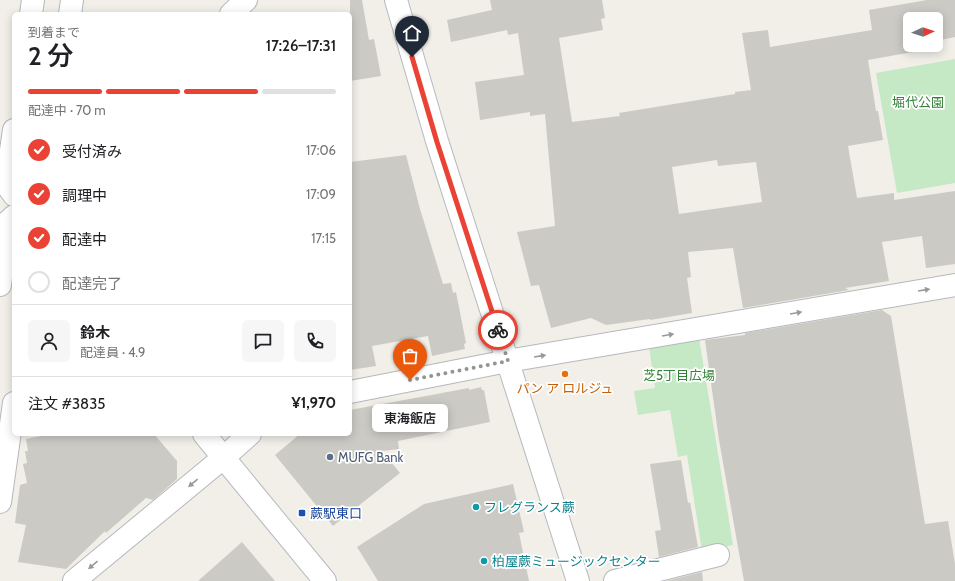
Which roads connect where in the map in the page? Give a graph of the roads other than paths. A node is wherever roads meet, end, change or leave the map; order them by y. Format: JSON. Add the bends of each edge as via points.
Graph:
{"nodes":[{"id":1,"x":33,"y":0,"type":"edge"},
{"id":2,"x":72,"y":0,"type":"edge"},
{"id":3,"x":246,"y":0,"type":"edge"},
{"id":4,"x":396,"y":0,"type":"edge"},
{"id":5,"x":31,"y":12,"type":"edge"},
{"id":6,"x":70,"y":12,"type":"edge"},
{"id":7,"x":233,"y":12,"type":"edge"},
{"id":8,"x":12,"y":146,"type":"edge"},
{"id":9,"x":7,"y":185,"type":"edge"},
{"id":10,"x":7,"y":222,"type":"edge"},
{"id":11,"x":0,"y":285,"type":"edge"},
{"id":12,"x":955,"y":285,"type":"edge"},
{"id":13,"x":508,"y":361,"type":"junction"},
{"id":14,"x":352,"y":392,"type":"edge"},
{"id":15,"x":12,"y":417,"type":"edge"},
{"id":16,"x":206,"y":436,"type":"edge"},
{"id":17,"x":248,"y":436,"type":"edge"},
{"id":18,"x":223,"y":458,"type":"junction"},
{"id":19,"x":0,"y":502,"type":"edge"},
{"id":20,"x":718,"y":555,"type":"dead end"},
{"id":21,"x":74,"y":581,"type":"edge"},
{"id":22,"x":325,"y":581,"type":"edge"},
{"id":23,"x":578,"y":581,"type":"edge"},
{"id":24,"x":616,"y":581,"type":"edge"}],
"edges":[{"from":1,"to":5,"type":"street"},
{"from":2,"to":6,"type":"street"},
{"from":3,"to":7,"type":"street"},
{"from":4,"to":13,"type":"street","via":[[437,142]]},
{"from":8,"to":9,"type":"street"},
{"from":10,"to":11,"type":"street"},
{"from":13,"to":12,"type":"street","one_way":true},
{"from":13,"to":14,"type":"street"},
{"from":13,"to":23,"type":"street"},
{"from":15,"to":19,"type":"street"},
{"from":16,"to":18,"type":"street"},
{"from":17,"to":18,"type":"street"},
{"from":18,"to":21,"type":"street","one_way":true},
{"from":18,"to":22,"type":"street"},
{"from":20,"to":24,"type":"street"}]}
